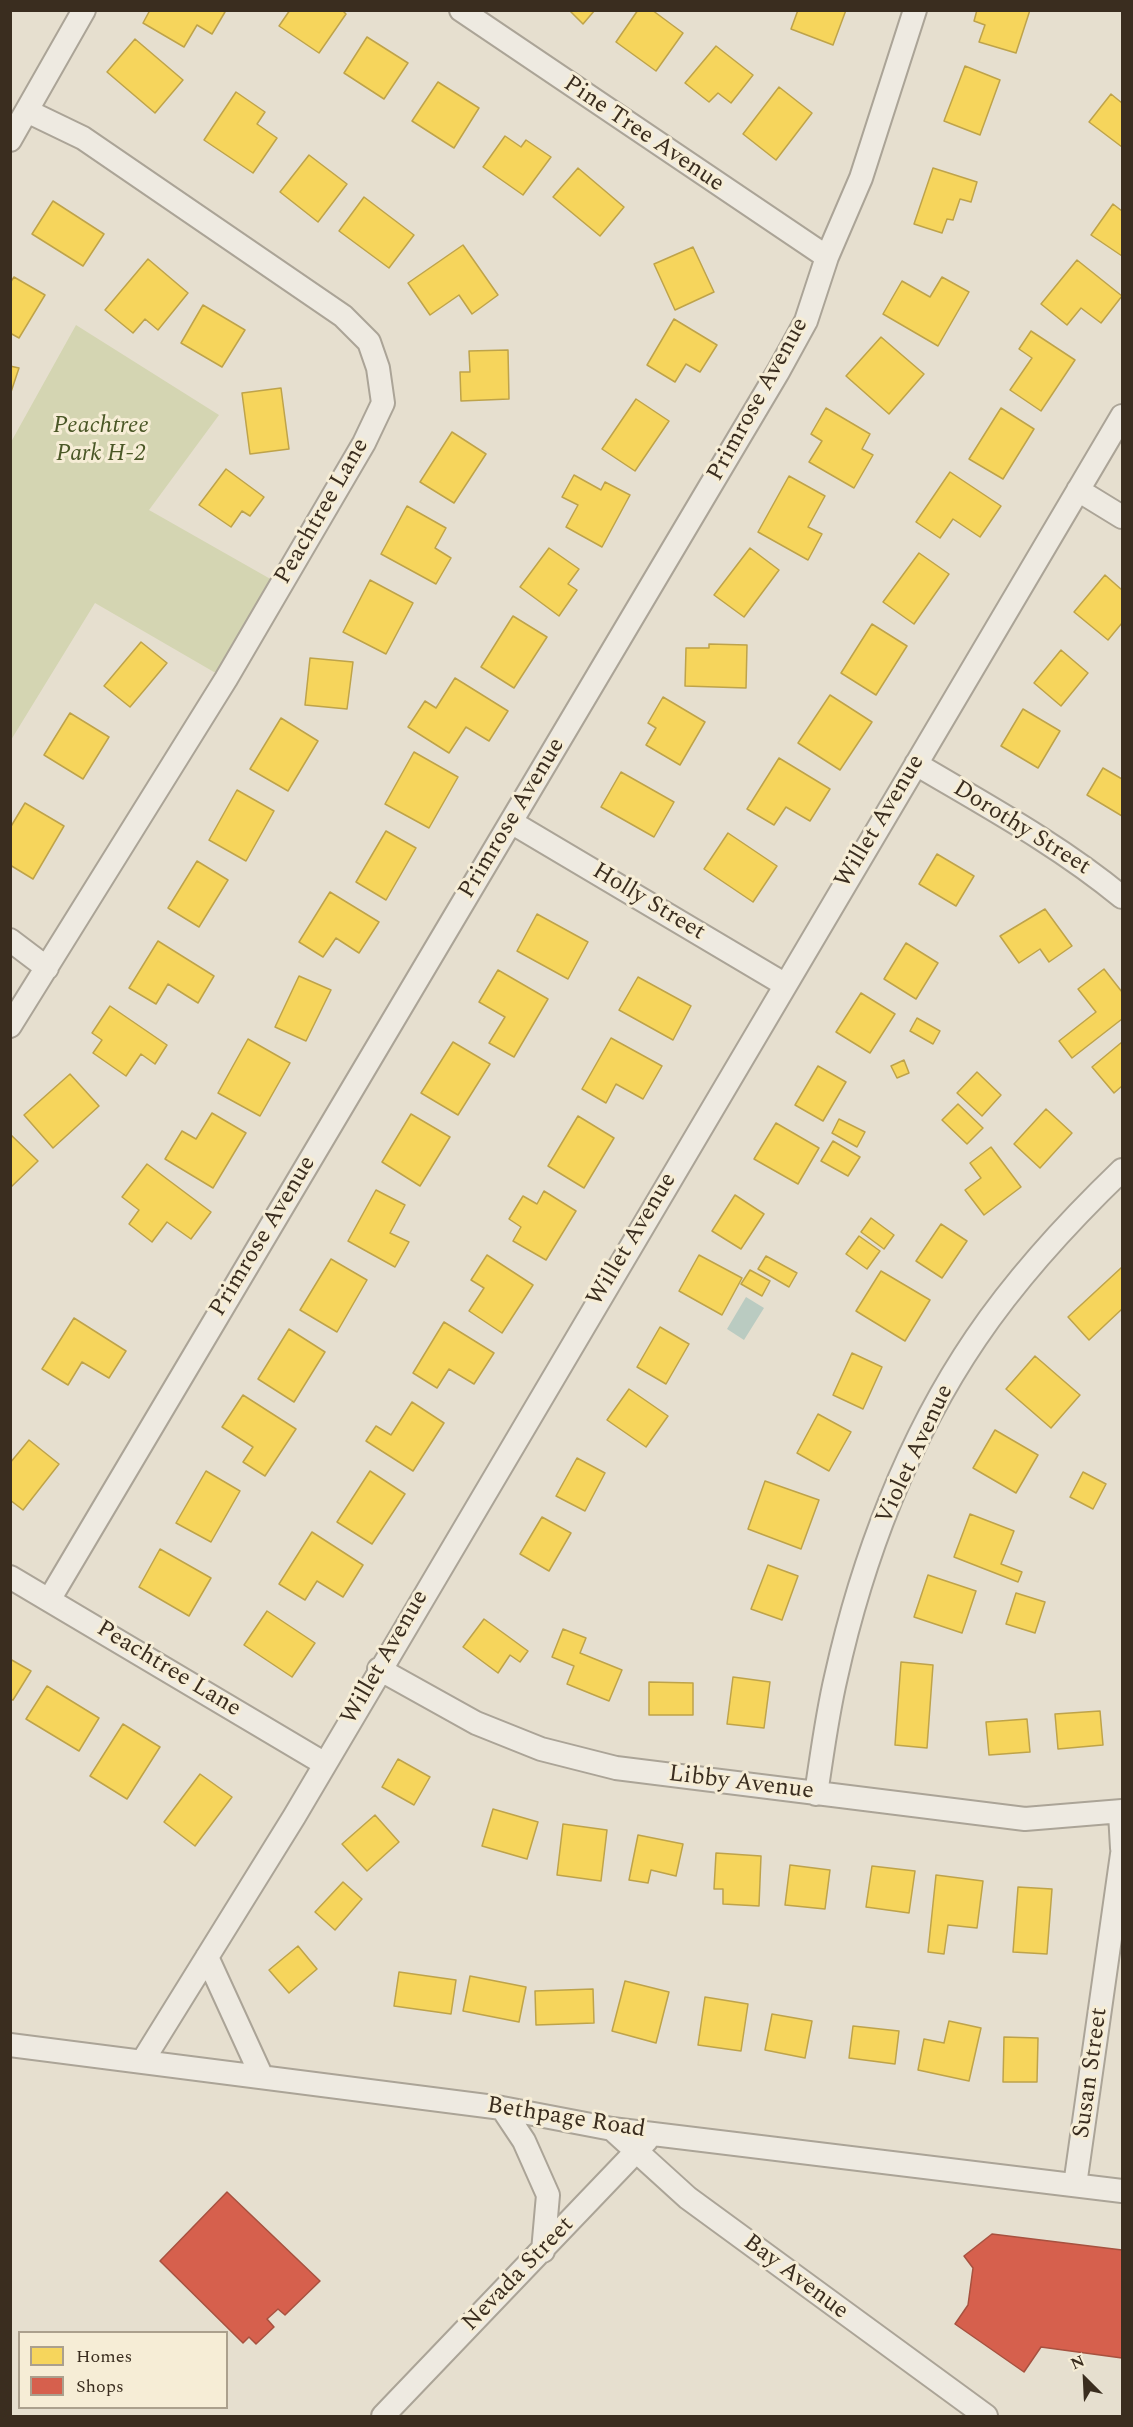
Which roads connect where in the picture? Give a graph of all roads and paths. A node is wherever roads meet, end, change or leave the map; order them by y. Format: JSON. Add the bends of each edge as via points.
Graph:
{"nodes":[{"id":1,"x":84,"y":10,"type":"edge"},
{"id":2,"x":461,"y":10,"type":"edge"},
{"id":3,"x":915,"y":10,"type":"edge"},
{"id":4,"x":27,"y":111,"type":"junction"},
{"id":5,"x":10,"y":140,"type":"edge"},
{"id":6,"x":827,"y":257,"type":"junction"},
{"id":7,"x":1122,"y":416,"type":"edge"},
{"id":8,"x":1078,"y":490,"type":"junction"},
{"id":9,"x":1122,"y":517,"type":"edge"},
{"id":10,"x":916,"y":764,"type":"junction"},
{"id":11,"x":511,"y":822,"type":"junction"},
{"id":12,"x":1122,"y":897,"type":"edge"},
{"id":13,"x":10,"y":940,"type":"edge"},
{"id":14,"x":47,"y":968,"type":"junction"},
{"id":15,"x":784,"y":984,"type":"junction"},
{"id":16,"x":10,"y":1026,"type":"edge"},
{"id":17,"x":1122,"y":1170,"type":"edge"},
{"id":18,"x":10,"y":1576,"type":"edge"},
{"id":19,"x":49,"y":1599,"type":"junction"},
{"id":20,"x":380,"y":1669,"type":"junction"},
{"id":21,"x":325,"y":1764,"type":"junction"},
{"id":22,"x":816,"y":1794,"type":"junction"},
{"id":23,"x":1121,"y":1812,"type":"edge"},
{"id":24,"x":1122,"y":1848,"type":"edge"},
{"id":25,"x":1122,"y":1854,"type":"edge"},
{"id":26,"x":207,"y":1957,"type":"junction"},
{"id":27,"x":10,"y":2045,"type":"edge"},
{"id":28,"x":142,"y":2062,"type":"junction"},
{"id":29,"x":262,"y":2077,"type":"junction"},
{"id":30,"x":502,"y":2109,"type":"junction"},
{"id":31,"x":612,"y":2129,"type":"junction"},
{"id":32,"x":654,"y":2133,"type":"junction"},
{"id":33,"x":636,"y":2151,"type":"junction"},
{"id":34,"x":1075,"y":2185,"type":"junction"},
{"id":35,"x":1122,"y":2191,"type":"edge"},
{"id":36,"x":543,"y":2250,"type":"junction"},
{"id":37,"x":383,"y":2416,"type":"edge"},
{"id":38,"x":986,"y":2416,"type":"edge"}],
"edges":[{"from":1,"to":4,"type":"street"},
{"from":2,"to":6,"type":"street","name":"Pine Tree Avenue"},
{"from":3,"to":6,"type":"street","name":"Primrose Avenue","via":[[861,178]]},
{"from":4,"to":5,"type":"street"},
{"from":4,"to":14,"type":"street","name":"Peachtree Lane","via":[[83,138],[343,316],[369,342],[378,368],[382,403],[364,443],[255,630]]},
{"from":6,"to":11,"type":"street","name":"Primrose Avenue","via":[[806,321],[778,372]]},
{"from":7,"to":8,"type":"street","name":"Willet Avenue"},
{"from":8,"to":9,"type":"street"},
{"from":8,"to":10,"type":"street","name":"Willet Avenue"},
{"from":10,"to":12,"type":"street","name":"Dorothy Street","via":[[1042,838]]},
{"from":10,"to":15,"type":"street","name":"Willet Avenue"},
{"from":11,"to":15,"type":"street","name":"Holly Street"},
{"from":11,"to":19,"type":"street","name":"Primrose Avenue"},
{"from":13,"to":14,"type":"street"},
{"from":14,"to":16,"type":"street","name":"Peachtree Lane"},
{"from":15,"to":20,"type":"street","name":"Willet Avenue"},
{"from":17,"to":22,"type":"street","name":"Violet Avenue","via":[[1077,1214],[1007,1296],[975,1339],[928,1420],[893,1493],[856,1601],[836,1678]]},
{"from":18,"to":19,"type":"street","name":"Peachtree Lane"},
{"from":19,"to":21,"type":"street","name":"Peachtree Lane"},
{"from":20,"to":21,"type":"street","name":"Willet Avenue"},
{"from":20,"to":22,"type":"street","name":"Libby Avenue","via":[[476,1722],[541,1749],[616,1768]]},
{"from":21,"to":26,"type":"street","name":"Willet Avenue"},
{"from":22,"to":23,"type":"street","name":"Libby Avenue","via":[[1025,1819]]},
{"from":23,"to":24,"type":"street"},
{"from":25,"to":34,"type":"street","name":"Susan Street"},
{"from":26,"to":28,"type":"street","name":"Willet Avenue"},
{"from":26,"to":29,"type":"street"},
{"from":27,"to":28,"type":"street","name":"Bethpage Road"},
{"from":28,"to":29,"type":"street","name":"Bethpage Road"},
{"from":29,"to":30,"type":"street","name":"Bethpage Road"},
{"from":30,"to":31,"type":"street","name":"Bethpage Road"},
{"from":30,"to":36,"type":"street","via":[[524,2141],[548,2195]]},
{"from":31,"to":32,"type":"street","name":"Bethpage Road"},
{"from":31,"to":33,"type":"street","name":"Bay Avenue"},
{"from":32,"to":33,"type":"street","name":"Nevada Street"},
{"from":32,"to":34,"type":"street","name":"Bethpage Road"},
{"from":33,"to":36,"type":"street","name":"Nevada Street"},
{"from":33,"to":38,"type":"street","name":"Bay Avenue","via":[[688,2198]]},
{"from":34,"to":35,"type":"street","name":"Bethpage Road"},
{"from":36,"to":37,"type":"street","name":"Nevada Street"}]}
